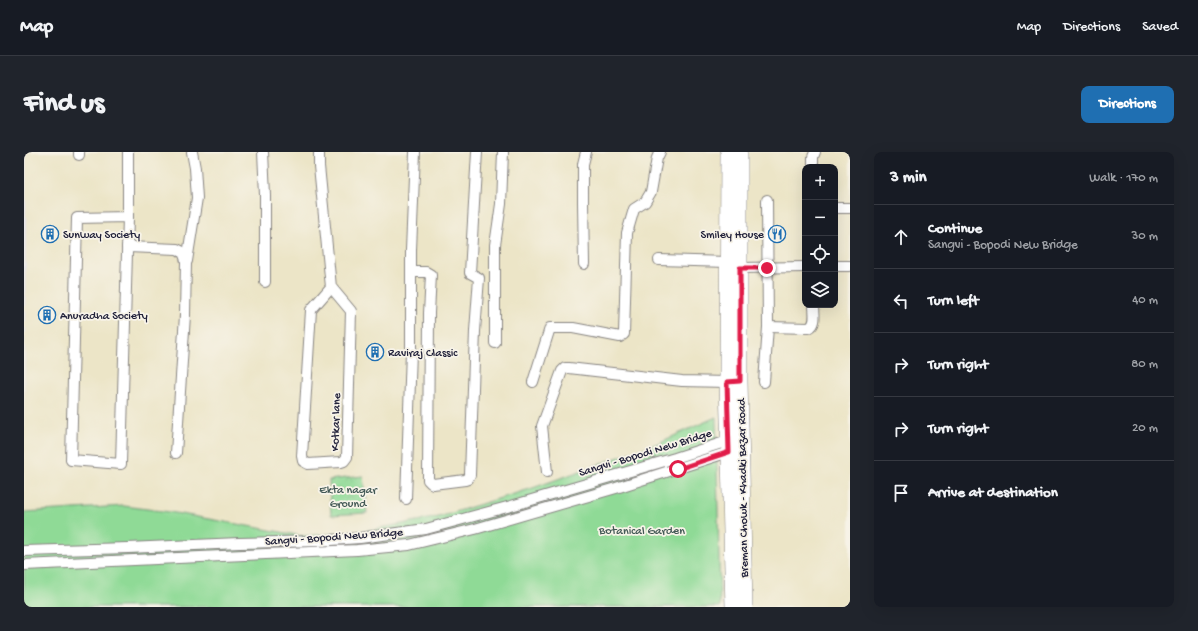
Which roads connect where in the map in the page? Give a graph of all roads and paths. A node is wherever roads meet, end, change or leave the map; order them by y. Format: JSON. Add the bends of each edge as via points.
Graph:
{"nodes":[{"id":1,"x":128,"y":152,"type":"edge"},
{"id":2,"x":192,"y":152,"type":"edge"},
{"id":3,"x":263,"y":152,"type":"edge"},
{"id":4,"x":319,"y":152,"type":"edge"},
{"id":5,"x":415,"y":152,"type":"edge"},
{"id":6,"x":477,"y":152,"type":"edge"},
{"id":7,"x":503,"y":152,"type":"edge"},
{"id":8,"x":586,"y":152,"type":"edge"},
{"id":9,"x":660,"y":152,"type":"edge"},
{"id":10,"x":728,"y":152,"type":"edge"},
{"id":11,"x":740,"y":152,"type":"edge"},
{"id":12,"x":815,"y":152,"type":"edge"},
{"id":13,"x":813,"y":164,"type":"edge"},
{"id":14,"x":767,"y":200,"type":"dead end"},
{"id":15,"x":838,"y":208,"type":"edge"},
{"id":16,"x":850,"y":208,"type":"edge"},
{"id":17,"x":128,"y":217,"type":"junction"},
{"id":18,"x":127,"y":246,"type":"junction"},
{"id":19,"x":659,"y":260,"type":"dead end"},
{"id":20,"x":186,"y":262,"type":"junction"},
{"id":21,"x":584,"y":264,"type":"dead end"},
{"id":22,"x":734,"y":265,"type":"junction"},
{"id":23,"x":838,"y":266,"type":"edge"},
{"id":24,"x":850,"y":266,"type":"edge"},
{"id":25,"x":802,"y":267,"type":"edge"},
{"id":26,"x":767,"y":268,"type":"junction"},
{"id":27,"x":411,"y":272,"type":"junction"},
{"id":28,"x":266,"y":282,"type":"dead end"},
{"id":29,"x":331,"y":287,"type":"junction"},
{"id":30,"x":814,"y":308,"type":"edge"},
{"id":31,"x":768,"y":327,"type":"junction"},
{"id":32,"x":495,"y":344,"type":"dead end"},
{"id":33,"x":733,"y":381,"type":"junction"},
{"id":34,"x":533,"y":382,"type":"dead end"},
{"id":35,"x":764,"y":382,"type":"dead end"},
{"id":36,"x":728,"y":446,"type":"junction"},
{"id":37,"x":176,"y":453,"type":"dead end"},
{"id":38,"x":547,"y":472,"type":"dead end"},
{"id":39,"x":406,"y":499,"type":"dead end"},
{"id":40,"x":24,"y":551,"type":"edge"},
{"id":41,"x":24,"y":564,"type":"edge"},
{"id":42,"x":733,"y":607,"type":"edge"},
{"id":43,"x":745,"y":607,"type":"edge"}],
"edges":[{"from":1,"to":17,"type":"street"},
{"from":2,"to":20,"type":"street","via":[[197,198]]},
{"from":3,"to":28,"type":"street"},
{"from":4,"to":29,"type":"street"},
{"from":5,"to":27,"type":"street"},
{"from":6,"to":27,"type":"street","via":[[470,273],[479,278],[470,475],[465,480],[433,484],[428,480],[431,275],[426,272]]},
{"from":7,"to":32,"type":"street","via":[[496,245]]},
{"from":8,"to":21,"type":"street","via":[[583,164]]},
{"from":9,"to":34,"type":"street","via":[[651,192],[645,202],[634,210],[627,233],[624,334],[620,337],[573,328],[550,328]]},
{"from":10,"to":22,"type":"main road","name":"Breman Chowk - Khadki Bazar Road"},
{"from":11,"to":22,"type":"main road","name":"Breman Chowk - Khadki Bazar Road"},
{"from":12,"to":13,"type":"street"},
{"from":14,"to":26,"type":"street"},
{"from":15,"to":16,"type":"street"},
{"from":17,"to":18,"type":"street"},
{"from":17,"to":18,"type":"street","via":[[77,218],[71,460],[121,464]]},
{"from":18,"to":20,"type":"street","via":[[177,249],[184,253]]},
{"from":19,"to":22,"type":"street"},
{"from":20,"to":37,"type":"street"},
{"from":22,"to":26,"type":"street"},
{"from":22,"to":33,"type":"main road","name":"Breman Chowk - Khadki Bazar Road"},
{"from":23,"to":24,"type":"street"},
{"from":25,"to":26,"type":"street"},
{"from":26,"to":31,"type":"street"},
{"from":27,"to":39,"type":"street"},
{"from":29,"to":29,"type":"street","name":"Kotkar lane","via":[[311,310],[302,456],[303,461],[308,464],[341,462],[347,457],[351,311]]},
{"from":30,"to":31,"type":"street","via":[[814,323],[809,328]]},
{"from":31,"to":35,"type":"street"},
{"from":33,"to":36,"type":"main road","name":"Breman Chowk - Khadki Bazar Road"},
{"from":33,"to":38,"type":"street","via":[[682,381],[565,368],[542,426]]},
{"from":33,"to":43,"type":"main road","name":"Breman Chowk - Khadki Bazar Road"},
{"from":36,"to":40,"type":"street","name":"Sangvi - Bopodi New Bridge","via":[[675,458],[419,530],[317,541]]},
{"from":36,"to":41,"type":"street","name":"Sangvi - Bopodi New Bridge","via":[[678,469],[475,529],[409,545],[357,550]]},
{"from":36,"to":42,"type":"main road","name":"Breman Chowk - Khadki Bazar Road"}]}
